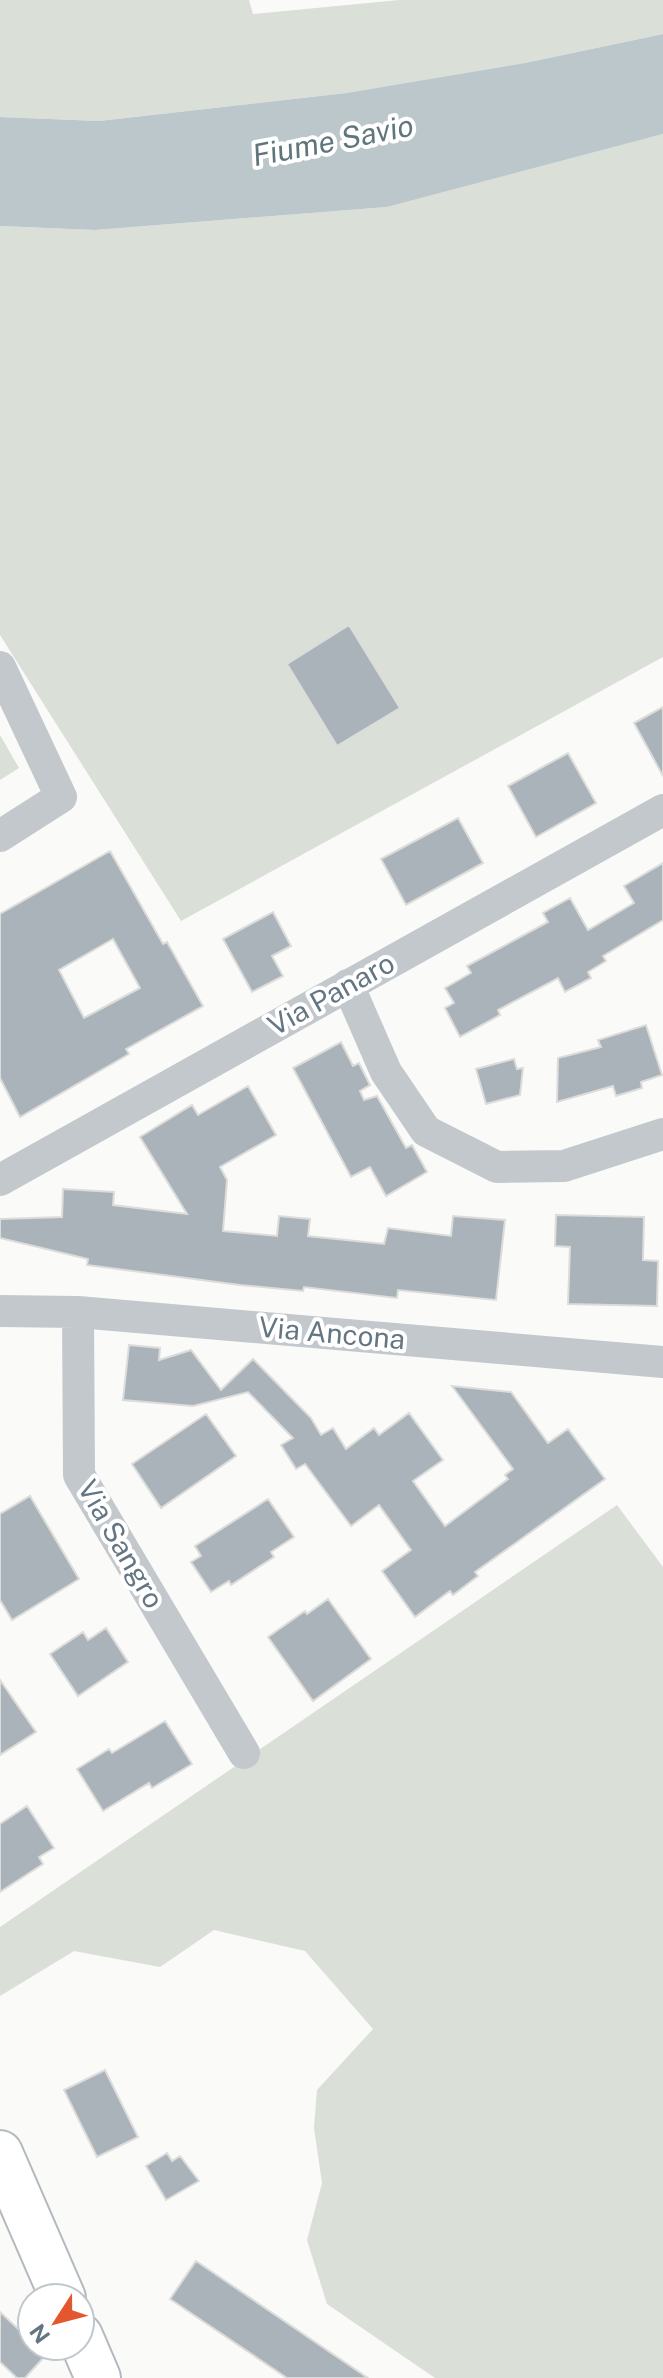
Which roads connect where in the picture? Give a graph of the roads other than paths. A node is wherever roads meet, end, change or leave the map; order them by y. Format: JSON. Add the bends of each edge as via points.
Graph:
{"nodes":[{"id":1,"x":0,"y":667,"type":"edge"},
{"id":2,"x":663,"y":810,"type":"edge"},
{"id":3,"x":0,"y":836,"type":"edge"},
{"id":4,"x":348,"y":985,"type":"junction"},
{"id":5,"x":663,"y":1134,"type":"edge"},
{"id":6,"x":0,"y":1180,"type":"edge"},
{"id":7,"x":0,"y":1311,"type":"edge"},
{"id":8,"x":78,"y":1312,"type":"junction"},
{"id":9,"x":663,"y":1362,"type":"edge"},
{"id":10,"x":244,"y":1753,"type":"dead end"},
{"id":11,"x":0,"y":2153,"type":"edge"},
{"id":12,"x":56,"y":2282,"type":"edge"}],
"edges":[{"from":1,"to":3,"type":"street","via":[[61,797]]},
{"from":2,"to":4,"type":"street","name":"Via Panaro"},
{"from":4,"to":5,"type":"street","via":[[386,1072],[426,1131],[497,1167],[564,1166]]},
{"from":4,"to":6,"type":"street","name":"Via Panaro"},
{"from":7,"to":8,"type":"street","name":"Via Ancona"},
{"from":8,"to":9,"type":"street","name":"Via Ancona"},
{"from":8,"to":10,"type":"street","name":"Via Sangro","via":[[79,1475]]},
{"from":11,"to":12,"type":"street"}]}
